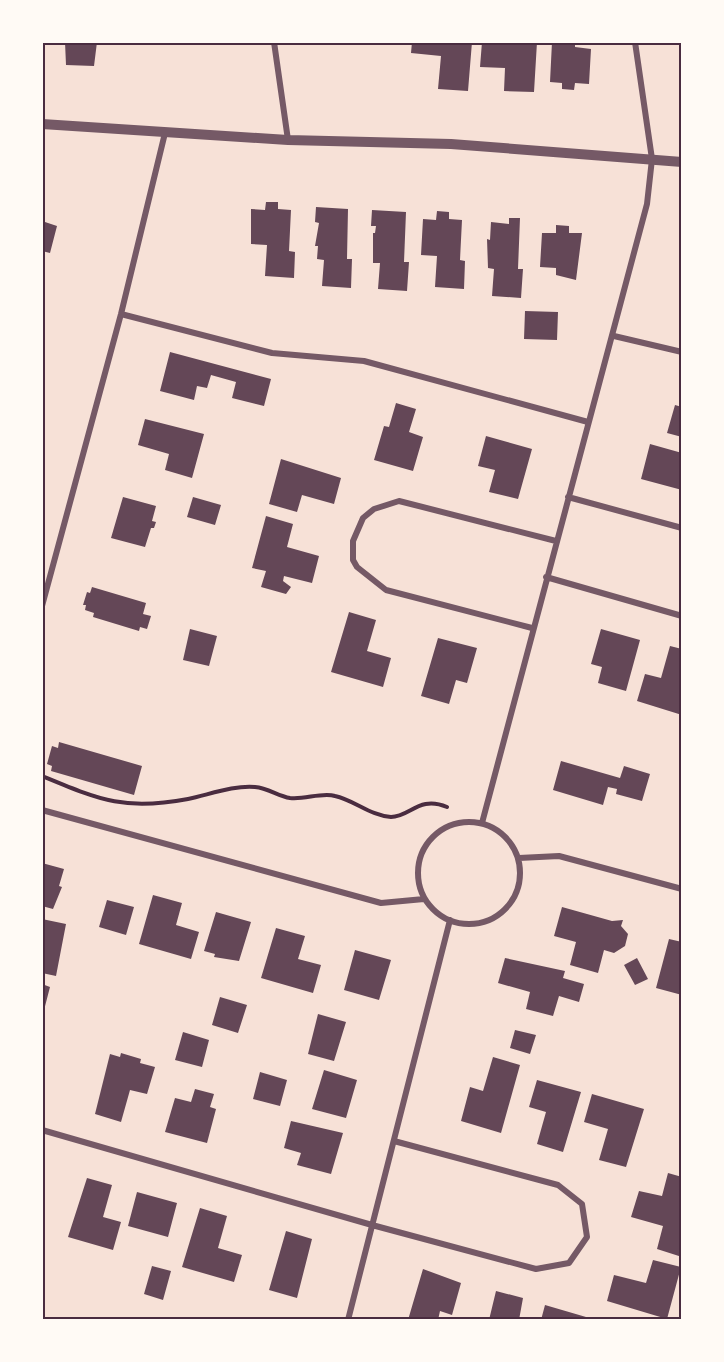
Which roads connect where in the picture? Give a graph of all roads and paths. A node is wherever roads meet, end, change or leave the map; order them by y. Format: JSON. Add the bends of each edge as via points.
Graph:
{"nodes":[{"id":1,"x":274,"y":42,"type":"edge"},
{"id":2,"x":635,"y":42,"type":"edge"},
{"id":3,"x":42,"y":124,"type":"edge"},
{"id":4,"x":165,"y":133,"type":"junction"},
{"id":5,"x":288,"y":140,"type":"junction"},
{"id":6,"x":652,"y":159,"type":"junction"},
{"id":7,"x":682,"y":162,"type":"edge"},
{"id":8,"x":122,"y":314,"type":"junction"},
{"id":9,"x":614,"y":336,"type":"junction"},
{"id":10,"x":682,"y":352,"type":"edge"},
{"id":11,"x":588,"y":422,"type":"junction"},
{"id":12,"x":568,"y":497,"type":"junction"},
{"id":13,"x":682,"y":528,"type":"edge"},
{"id":14,"x":556,"y":541,"type":"junction"},
{"id":15,"x":546,"y":577,"type":"junction"},
{"id":16,"x":42,"y":606,"type":"edge"},
{"id":17,"x":682,"y":616,"type":"edge"},
{"id":18,"x":532,"y":628,"type":"junction"},
{"id":19,"x":42,"y":776,"type":"edge"},
{"id":20,"x":447,"y":807,"type":"dead end"},
{"id":21,"x":42,"y":810,"type":"edge"},
{"id":22,"x":482,"y":823,"type":"junction"},
{"id":23,"x":519,"y":858,"type":"junction"},
{"id":24,"x":682,"y":890,"type":"edge"},
{"id":25,"x":424,"y":899,"type":"junction"},
{"id":26,"x":450,"y":920,"type":"junction"},
{"id":27,"x":42,"y":1130,"type":"edge"},
{"id":28,"x":394,"y":1141,"type":"junction"},
{"id":29,"x":372,"y":1225,"type":"junction"},
{"id":30,"x":348,"y":1320,"type":"edge"}],
"edges":[{"from":1,"to":5,"type":"street"},
{"from":2,"to":6,"type":"street"},
{"from":3,"to":4,"type":"street"},
{"from":4,"to":5,"type":"street"},
{"from":4,"to":8,"type":"street"},
{"from":5,"to":6,"type":"street","via":[[451,144]]},
{"from":6,"to":7,"type":"street"},
{"from":6,"to":9,"type":"street","via":[[647,204]]},
{"from":8,"to":11,"type":"street","via":[[272,353],[364,361]]},
{"from":8,"to":16,"type":"street"},
{"from":9,"to":10,"type":"street"},
{"from":9,"to":11,"type":"street"},
{"from":11,"to":12,"type":"street"},
{"from":12,"to":13,"type":"street"},
{"from":12,"to":14,"type":"street"},
{"from":14,"to":15,"type":"street"},
{"from":14,"to":18,"type":"street","via":[[399,501],[374,509],[355,531],[353,560],[386,590]]},
{"from":15,"to":17,"type":"street"},
{"from":15,"to":18,"type":"street"},
{"from":18,"to":22,"type":"street"},
{"from":19,"to":20,"type":"path","via":[[96,798],[134,806],[254,787],[288,798],[333,795],[393,817],[435,802]]},
{"from":21,"to":25,"type":"street","via":[[381,903]]},
{"from":22,"to":23,"type":"street","via":[[505,835]]},
{"from":22,"to":25,"type":"street","via":[[455,824],[431,836],[423,846],[418,886]]},
{"from":23,"to":24,"type":"street","via":[[559,856]]},
{"from":23,"to":26,"type":"street","via":[[519,887],[506,910],[482,922]]},
{"from":25,"to":26,"type":"street"},
{"from":26,"to":28,"type":"street"},
{"from":27,"to":29,"type":"street"},
{"from":28,"to":29,"type":"street"},
{"from":28,"to":29,"type":"street","via":[[558,1185],[582,1204],[587,1237],[569,1263],[536,1269]]},
{"from":29,"to":30,"type":"street"}]}
